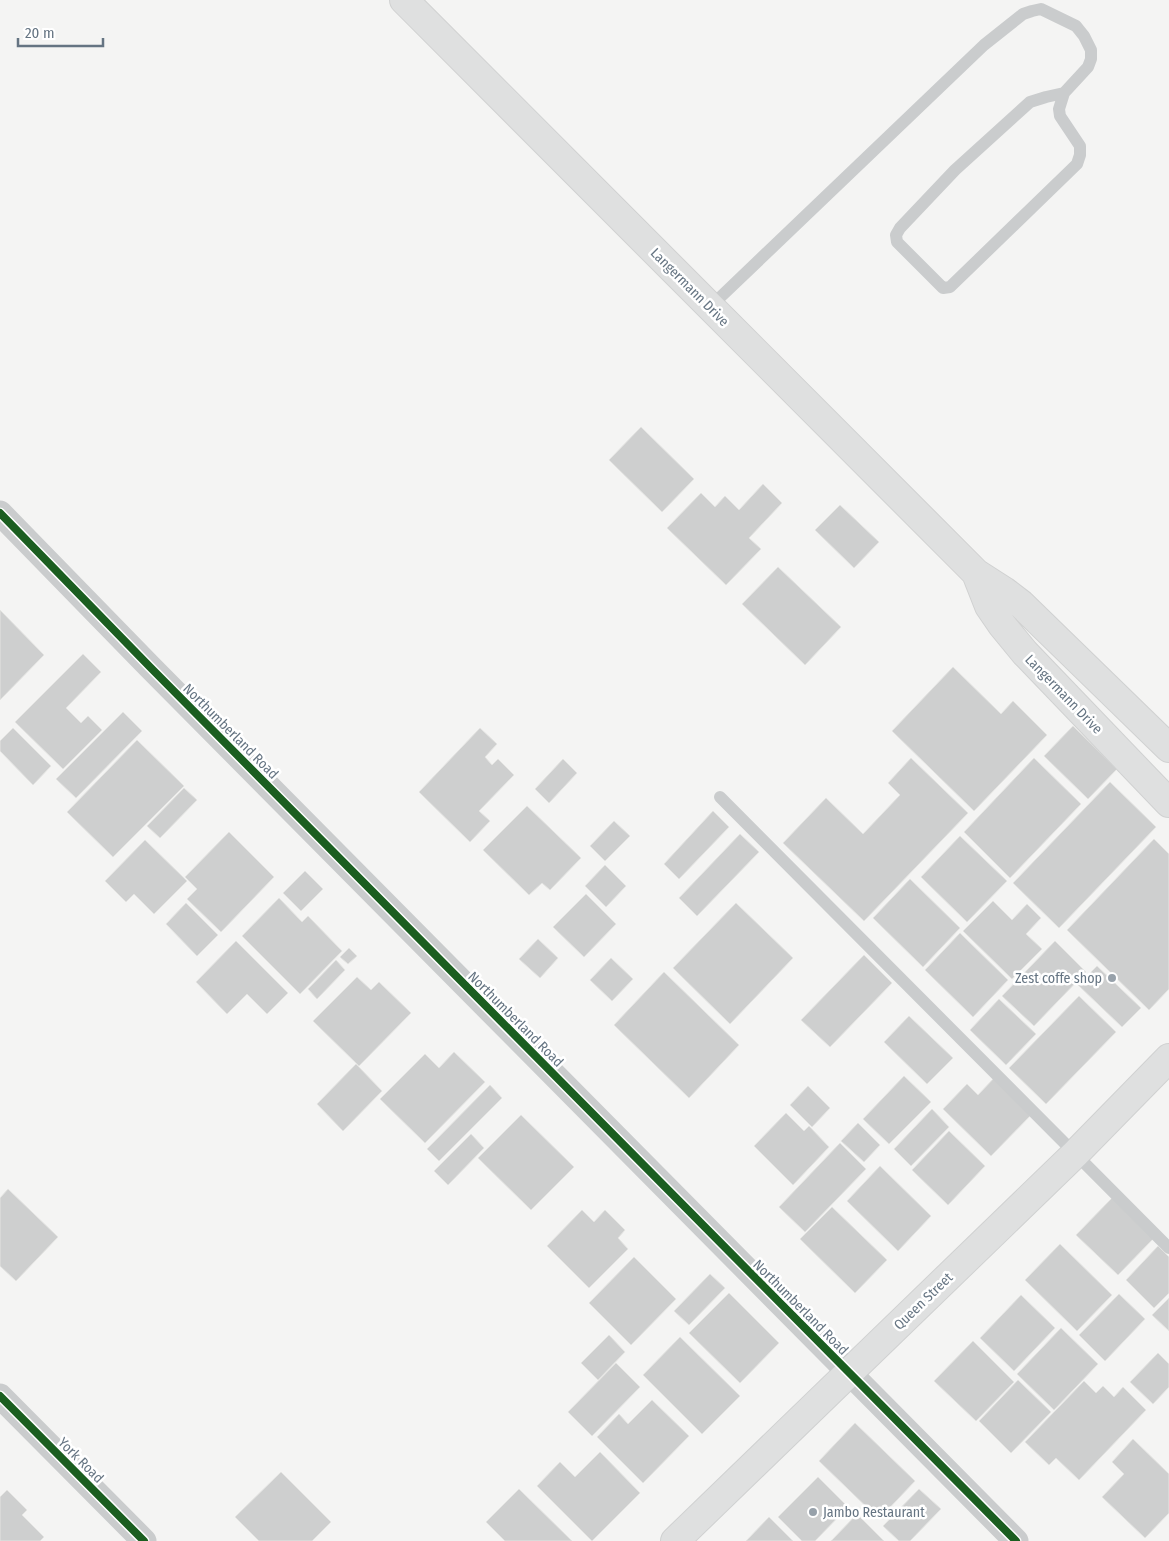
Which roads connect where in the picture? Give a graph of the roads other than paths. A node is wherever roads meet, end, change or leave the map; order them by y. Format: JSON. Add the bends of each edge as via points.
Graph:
{"nodes":[{"id":1,"x":404,"y":0,"type":"edge"},
{"id":2,"x":1038,"y":5,"type":"edge"},
{"id":3,"x":1064,"y":93,"type":"junction"},
{"id":4,"x":710,"y":307,"type":"junction"},
{"id":5,"x":0,"y":513,"type":"edge"},
{"id":6,"x":976,"y":573,"type":"junction"},
{"id":7,"x":1169,"y":748,"type":"edge"},
{"id":8,"x":720,"y":797,"type":"dead end"},
{"id":9,"x":1169,"y":803,"type":"edge"},
{"id":10,"x":1169,"y":1058,"type":"edge"},
{"id":11,"x":1075,"y":1154,"type":"junction"},
{"id":12,"x":1169,"y":1248,"type":"edge"},
{"id":13,"x":850,"y":1373,"type":"junction"},
{"id":14,"x":0,"y":1396,"type":"edge"},
{"id":15,"x":144,"y":1541,"type":"edge"},
{"id":16,"x":675,"y":1541,"type":"edge"},
{"id":17,"x":1016,"y":1541,"type":"edge"}],
"edges":[{"from":1,"to":4,"type":"main road","name":"Langermann Drive"},
{"from":2,"to":3,"type":"lane","via":[[1076,26],[1091,50],[1088,66]]},
{"from":2,"to":4,"type":"lane","via":[[984,45]]},
{"from":3,"to":3,"type":"lane","via":[[1030,102],[955,170],[900,228],[897,242],[942,288],[956,282],[1076,164],[1080,146],[1060,116]]},
{"from":4,"to":6,"type":"main road","name":"Langermann Drive"},
{"from":5,"to":13,"type":"street","name":"Northumberland Road"},
{"from":6,"to":7,"type":"main road","name":"Langermann Drive","via":[[1021,604]]},
{"from":6,"to":9,"type":"main road","name":"Langermann Drive","via":[[989,606],[1025,653]]},
{"from":8,"to":11,"type":"lane"},
{"from":10,"to":11,"type":"main road","name":"Queen Street"},
{"from":11,"to":12,"type":"lane"},
{"from":11,"to":13,"type":"main road","name":"Queen Street"},
{"from":13,"to":16,"type":"main road","name":"Queen Street"},
{"from":13,"to":17,"type":"street","name":"Northumberland Road"},
{"from":14,"to":15,"type":"street","name":"York Road"}]}
